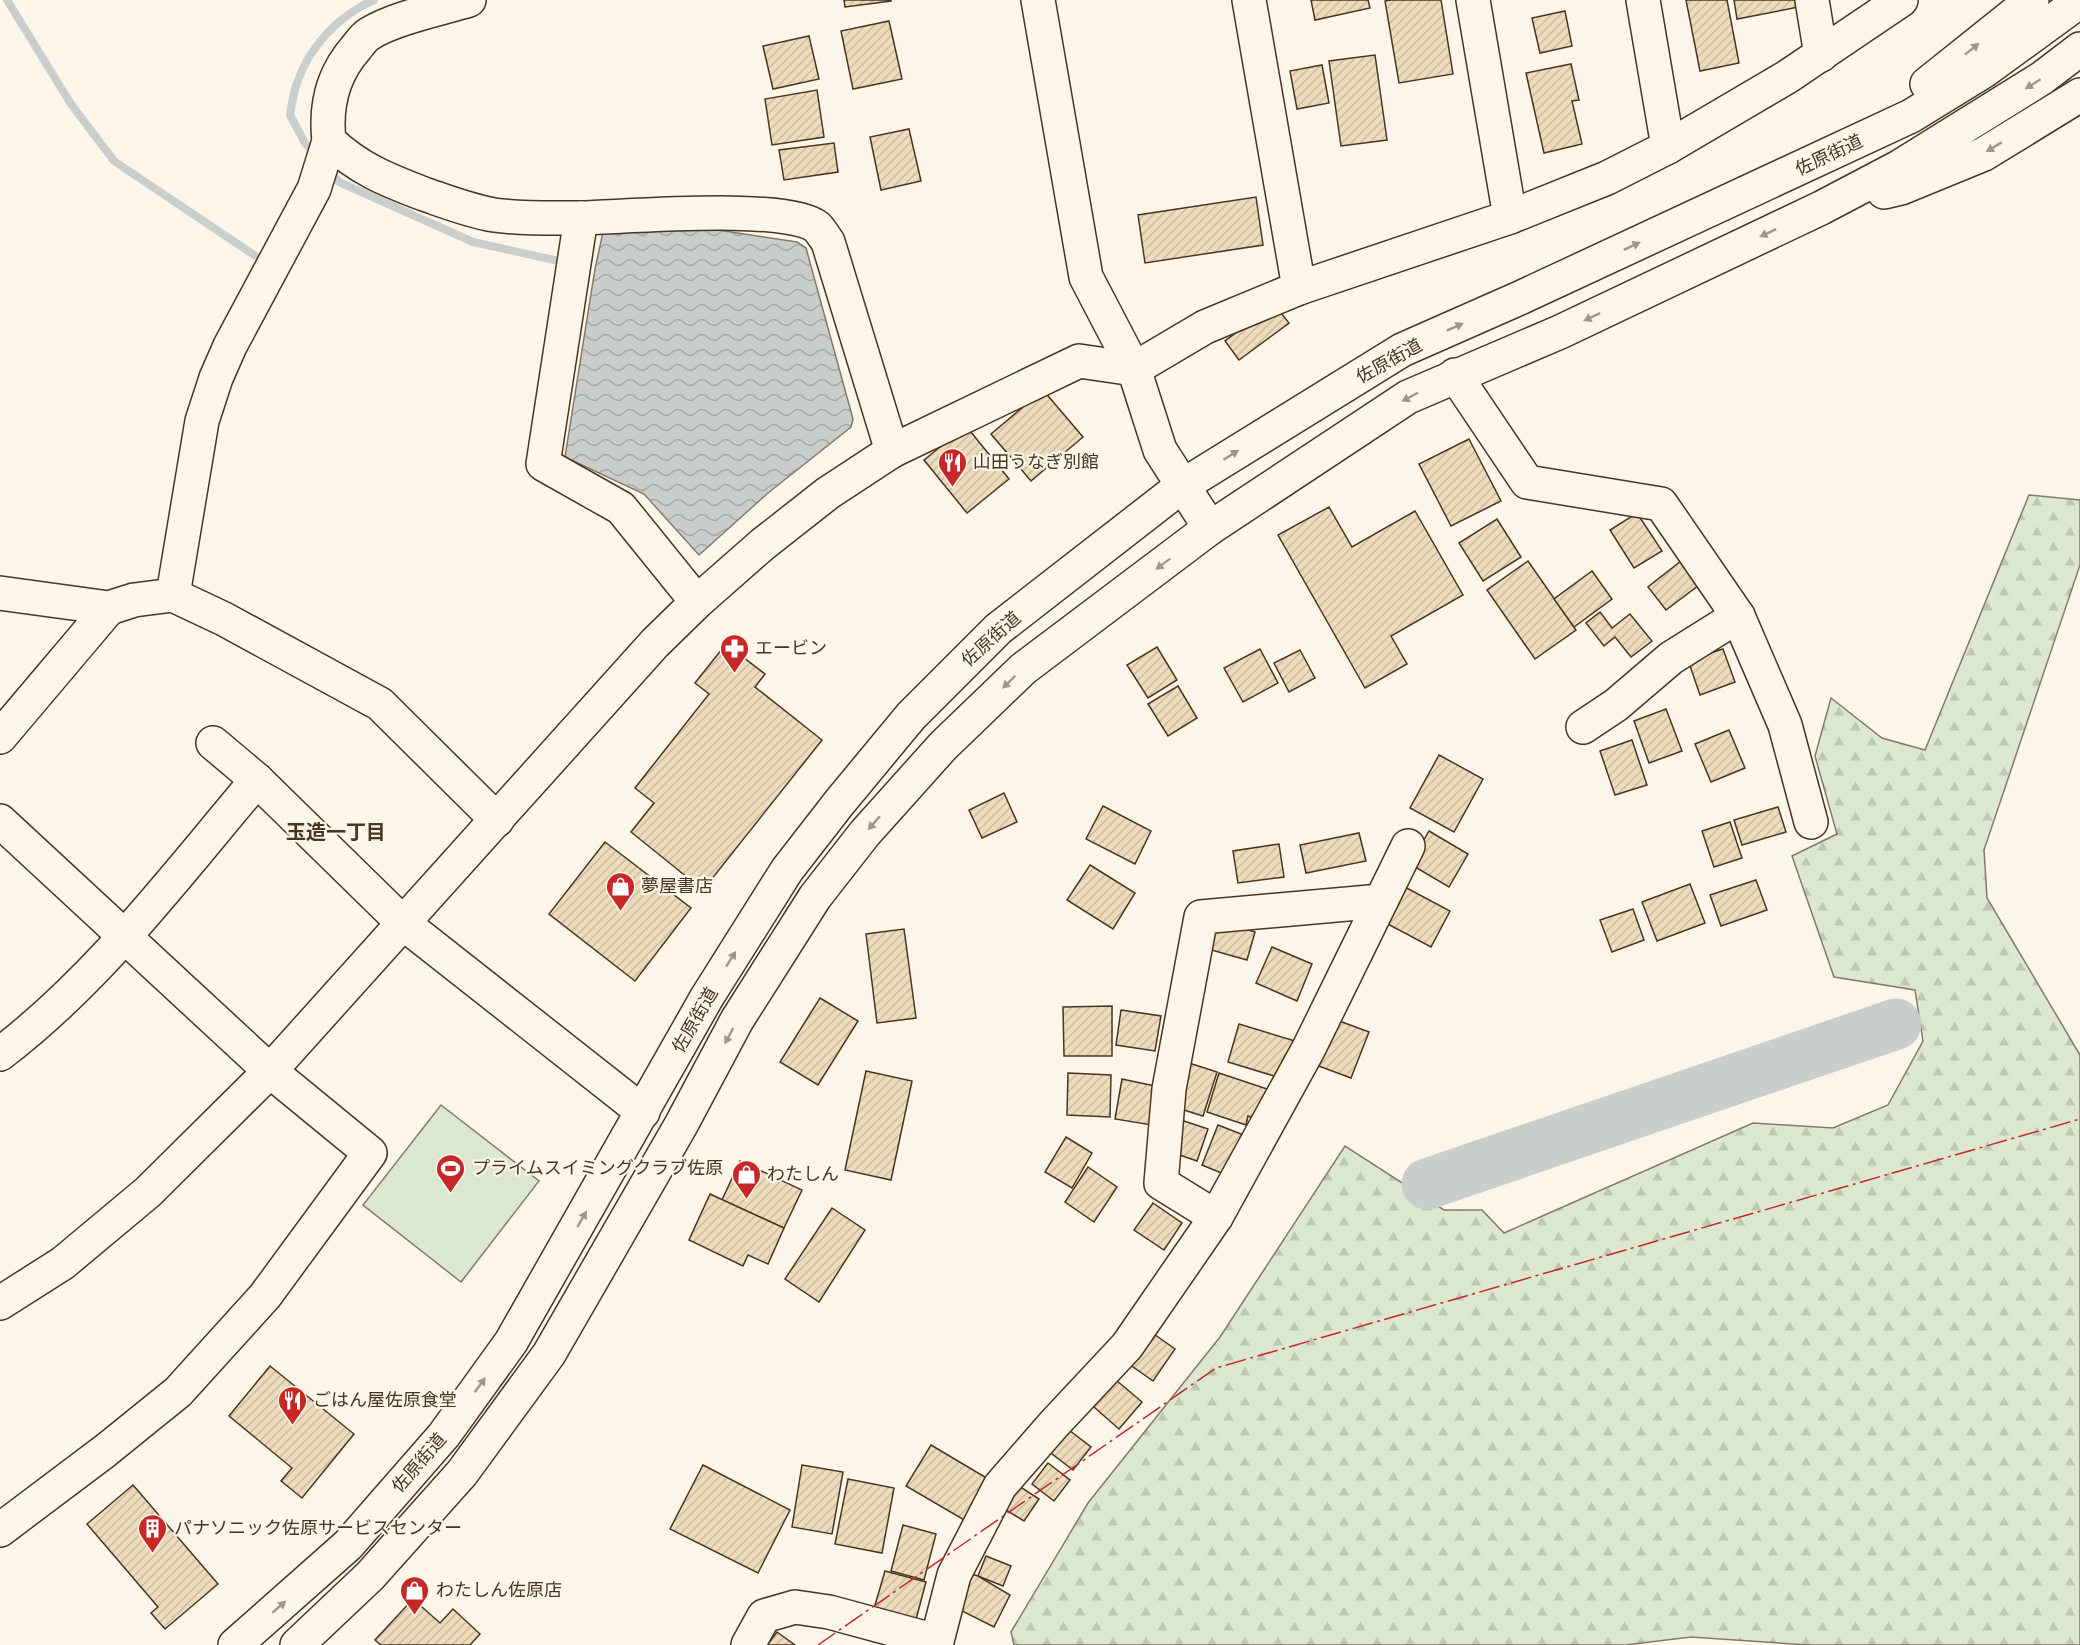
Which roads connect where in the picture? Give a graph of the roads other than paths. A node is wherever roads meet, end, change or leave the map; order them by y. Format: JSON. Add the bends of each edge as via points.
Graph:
{"nodes":[{"id":1,"x":469,"y":0,"type":"edge"},
{"id":2,"x":1038,"y":0,"type":"edge"},
{"id":3,"x":1249,"y":0,"type":"edge"},
{"id":4,"x":1473,"y":0,"type":"edge"},
{"id":5,"x":1643,"y":0,"type":"edge"},
{"id":6,"x":1812,"y":0,"type":"edge"},
{"id":7,"x":1901,"y":0,"type":"edge"},
{"id":8,"x":2032,"y":0,"type":"edge"},
{"id":9,"x":2080,"y":1,"type":"edge"},
{"id":10,"x":2080,"y":49,"type":"edge"},
{"id":11,"x":1821,"y":55,"type":"junction"},
{"id":12,"x":2080,"y":95,"type":"edge"},
{"id":13,"x":329,"y":141,"type":"junction"},
{"id":14,"x":1668,"y":147,"type":"junction"},
{"id":15,"x":1823,"y":158,"type":"junction"},
{"id":16,"x":1821,"y":208,"type":"junction"},
{"id":17,"x":1510,"y":217,"type":"junction"},
{"id":18,"x":581,"y":218,"type":"junction"},
{"id":19,"x":1299,"y":288,"type":"junction"},
{"id":20,"x":1134,"y":369,"type":"junction"},
{"id":21,"x":1455,"y":375,"type":"junction"},
{"id":22,"x":892,"y":451,"type":"junction"},
{"id":23,"x":1182,"y":486,"type":"junction"},
{"id":24,"x":1210,"y":528,"type":"junction"},
{"id":25,"x":0,"y":593,"type":"edge"},
{"id":26,"x":173,"y":595,"type":"junction"},
{"id":27,"x":697,"y":602,"type":"junction"},
{"id":28,"x":109,"y":608,"type":"junction"},
{"id":29,"x":1738,"y":616,"type":"junction"},
{"id":30,"x":1583,"y":728,"type":"dead end"},
{"id":31,"x":0,"y":737,"type":"edge"},
{"id":32,"x":213,"y":744,"type":"dead end"},
{"id":33,"x":257,"y":780,"type":"junction"},
{"id":34,"x":497,"y":820,"type":"junction"},
{"id":35,"x":0,"y":821,"type":"edge"},
{"id":36,"x":1812,"y":822,"type":"dead end"},
{"id":37,"x":1408,"y":846,"type":"dead end"},
{"id":38,"x":1381,"y":901,"type":"junction"},
{"id":39,"x":403,"y":923,"type":"junction"},
{"id":40,"x":123,"y":937,"type":"junction"},
{"id":41,"x":0,"y":1054,"type":"edge"},
{"id":42,"x":270,"y":1071,"type":"junction"},
{"id":43,"x":643,"y":1112,"type":"junction"},
{"id":44,"x":1216,"y":1217,"type":"junction"},
{"id":45,"x":0,"y":1303,"type":"edge"},
{"id":46,"x":0,"y":1530,"type":"edge"},
{"id":47,"x":936,"y":1643,"type":"edge"},
{"id":48,"x":235,"y":1645,"type":"edge"},
{"id":49,"x":297,"y":1645,"type":"edge"},
{"id":50,"x":748,"y":1645,"type":"edge"}],
"edges":[{"from":1,"to":13,"type":"main road","via":[[368,35],[336,76],[327,120]]},
{"from":2,"to":20,"type":"main road","via":[[1086,276]]},
{"from":3,"to":19,"type":"main road"},
{"from":4,"to":17,"type":"main road"},
{"from":5,"to":14,"type":"main road"},
{"from":6,"to":11,"type":"main road"},
{"from":7,"to":11,"type":"main road"},
{"from":15,"to":8,"type":"main road","one_way":true,"via":[[1945,71]]},
{"from":9,"to":15,"type":"main road","name":"佐原街道","via":[[1984,71],[1920,110]]},
{"from":10,"to":16,"type":"main road","name":"佐原街道","one_way":true,"via":[[2042,78],[1899,166]]},
{"from":11,"to":14,"type":"main road"},
{"from":12,"to":16,"type":"main road","one_way":true,"via":[[1984,154],[1901,188]]},
{"from":13,"to":18,"type":"main road","via":[[380,177],[469,210],[496,215]]},
{"from":13,"to":26,"type":"main road","via":[[314,189],[216,378],[202,421]]},
{"from":14,"to":17,"type":"main road","via":[[1607,178]]},
{"from":23,"to":15,"type":"main road","name":"佐原街道","one_way":true,"via":[[1402,350]]},
{"from":16,"to":21,"type":"main road","name":"佐原街道","one_way":true,"via":[[1560,332]]},
{"from":17,"to":19,"type":"main road"},
{"from":18,"to":22,"type":"main road","via":[[753,214],[799,219],[817,227],[828,242]]},
{"from":18,"to":27,"type":"main road","via":[[543,464],[621,508]]},
{"from":19,"to":20,"type":"main road","via":[[1204,327]]},
{"from":20,"to":22,"type":"main road","via":[[1079,361]]},
{"from":20,"to":23,"type":"main road","via":[[1160,450]]},
{"from":21,"to":24,"type":"main road","name":"佐原街道","one_way":true,"via":[[1408,397]]},
{"from":21,"to":29,"type":"main road","via":[[1527,482],[1661,504]]},
{"from":22,"to":27,"type":"main road","via":[[763,544]]},
{"from":23,"to":24,"type":"main road"},
{"from":43,"to":23,"type":"main road","name":"佐原街道","one_way":true,"via":[[707,997],[788,870],[911,716],[998,629]]},
{"from":24,"to":49,"type":"main road","name":"佐原街道","one_way":true,"via":[[1023,669],[943,746],[865,833],[814,897],[737,1020],[549,1354],[462,1473],[370,1576]]},
{"from":25,"to":28,"type":"main road"},
{"from":26,"to":28,"type":"main road"},
{"from":26,"to":34,"type":"main road","via":[[380,704]]},
{"from":27,"to":34,"type":"main road","via":[[655,642]]},
{"from":28,"to":31,"type":"main road"},
{"from":29,"to":30,"type":"main road","via":[[1671,658]]},
{"from":29,"to":36,"type":"main road","via":[[1785,725]]},
{"from":32,"to":33,"type":"main road"},
{"from":33,"to":39,"type":"main road"},
{"from":33,"to":40,"type":"main road"},
{"from":34,"to":39,"type":"main road"},
{"from":35,"to":40,"type":"main road"},
{"from":37,"to":38,"type":"main road"},
{"from":38,"to":44,"type":"main road","via":[[1309,1048]]},
{"from":38,"to":44,"type":"main road","via":[[1201,916],[1169,1089],[1161,1183]]},
{"from":39,"to":42,"type":"main road"},
{"from":39,"to":43,"type":"main road"},
{"from":40,"to":41,"type":"main road","via":[[51,1012]]},
{"from":40,"to":42,"type":"main road"},
{"from":42,"to":45,"type":"main road","via":[[148,1192],[63,1263]]},
{"from":42,"to":46,"type":"main road","via":[[370,1153],[265,1296],[178,1392]]},
{"from":48,"to":43,"type":"main road","name":"佐原街道","one_way":true,"via":[[348,1545],[444,1435],[511,1342]]},
{"from":44,"to":47,"type":"main road","via":[[1127,1346],[1000,1486],[954,1575]]},
{"from":47,"to":50,"type":"main road","via":[[829,1612],[795,1607],[764,1616]]}]}
